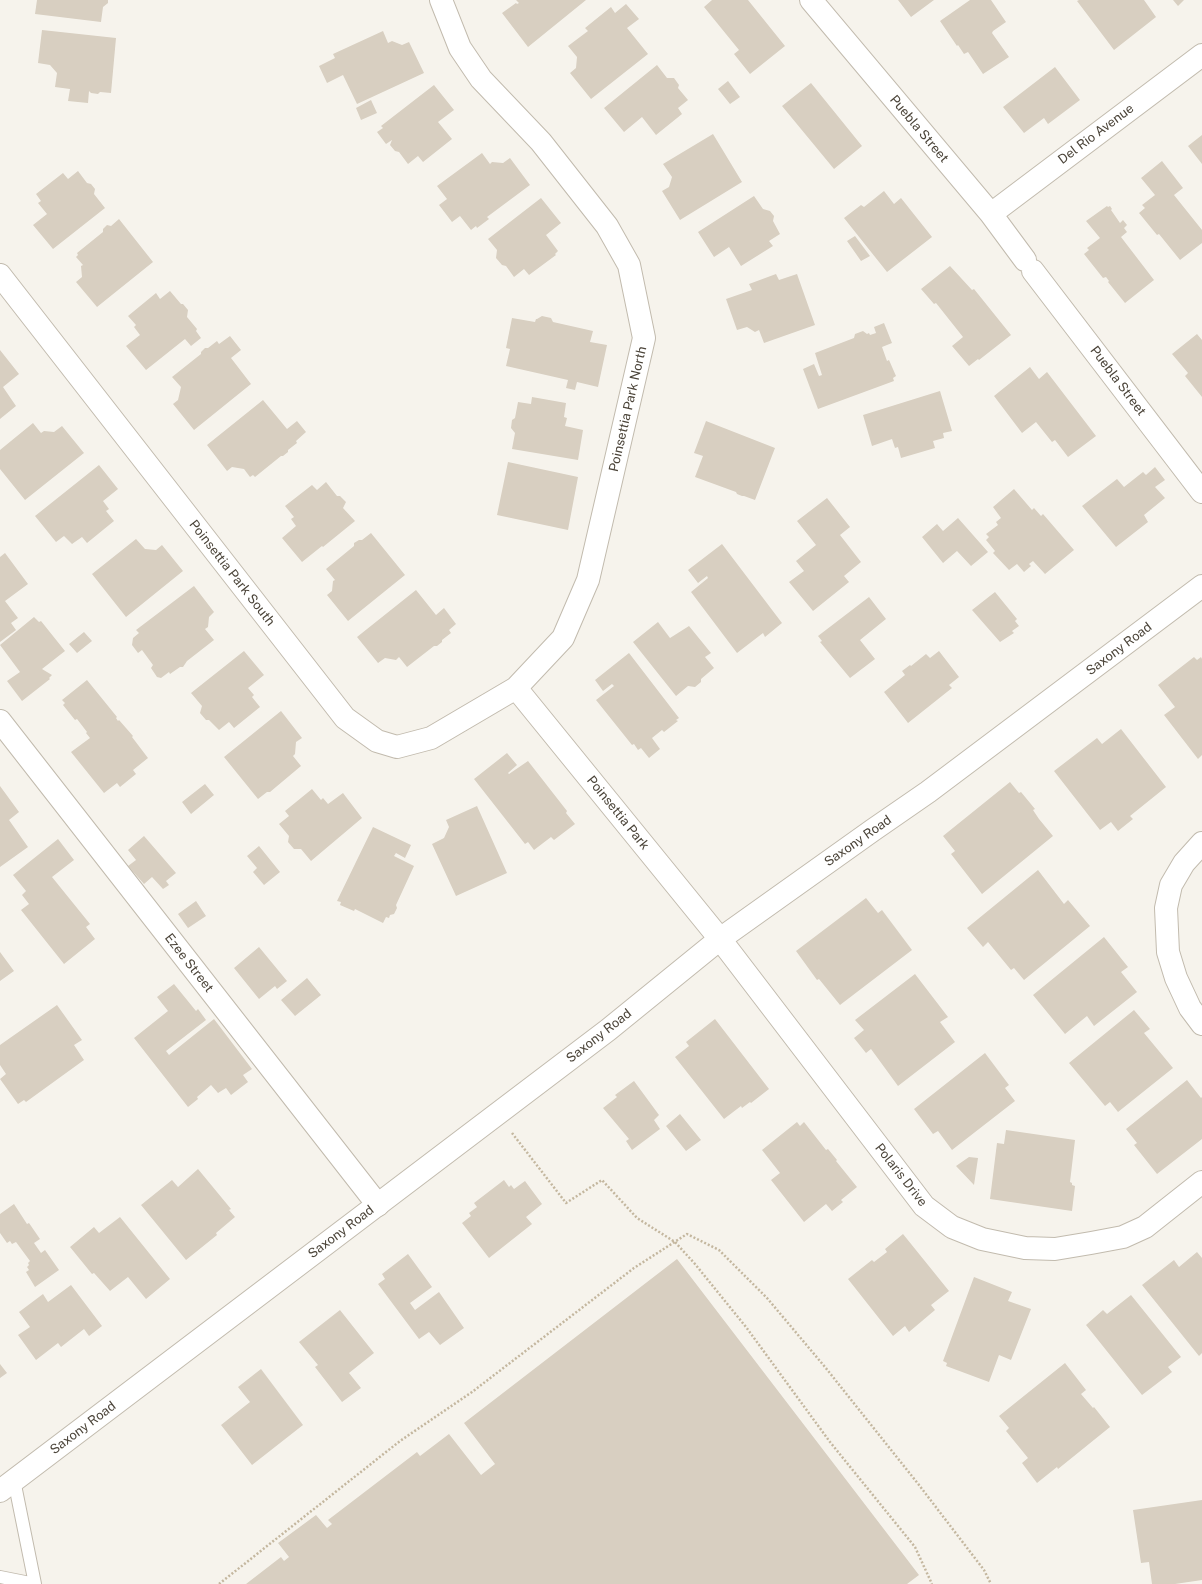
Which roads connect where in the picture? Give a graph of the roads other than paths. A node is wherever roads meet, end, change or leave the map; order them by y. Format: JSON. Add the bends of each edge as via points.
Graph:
{"nodes":[{"id":1,"x":441,"y":0,"type":"edge"},
{"id":2,"x":811,"y":0,"type":"edge"},
{"id":3,"x":1202,"y":55,"type":"edge"},
{"id":4,"x":991,"y":214,"type":"junction"},
{"id":5,"x":0,"y":275,"type":"edge"},
{"id":6,"x":1202,"y":492,"type":"edge"},
{"id":7,"x":1202,"y":586,"type":"edge"},
{"id":8,"x":516,"y":688,"type":"junction"},
{"id":9,"x":0,"y":721,"type":"edge"},
{"id":10,"x":1202,"y":843,"type":"edge"},
{"id":11,"x":720,"y":939,"type":"junction"},
{"id":12,"x":1202,"y":1024,"type":"edge"},
{"id":13,"x":1202,"y":1182,"type":"edge"},
{"id":14,"x":378,"y":1205,"type":"junction"},
{"id":15,"x":7,"y":1486,"type":"edge"},
{"id":16,"x":0,"y":1577,"type":"edge"}],
"edges":[{"from":1,"to":8,"type":"street","name":"Poinsettia Park North","via":[[460,48],[481,79],[541,142],[607,226],[629,265],[644,338],[588,580],[563,638]]},
{"from":2,"to":4,"type":"street","name":"Puebla Street"},
{"from":3,"to":4,"type":"street","name":"Del Rio Avenue"},
{"from":4,"to":6,"type":"street","name":"Puebla Street"},
{"from":5,"to":8,"type":"street","name":"Poinsettia Park South","via":[[345,718],[377,741],[398,747],[431,738]]},
{"from":7,"to":11,"type":"street","name":"Saxony Road","via":[[928,792]]},
{"from":8,"to":11,"type":"street","name":"Poinsettia Park"},
{"from":9,"to":14,"type":"street","name":"Ezee Street"},
{"from":10,"to":12,"type":"street","via":[[1184,863],[1171,885],[1166,908],[1168,952],[1176,978],[1190,1008]]},
{"from":11,"to":13,"type":"street","name":"Polaris Drive","via":[[924,1206],[952,1227],[982,1240],[1026,1248],[1055,1249],[1091,1243],[1123,1237],[1145,1227]]},
{"from":11,"to":14,"type":"street","name":"Saxony Road","via":[[608,1030]]},
{"from":14,"to":15,"type":"street","name":"Saxony Road"},
{"from":15,"to":16,"type":"lane","via":[[35,1584]]}]}
